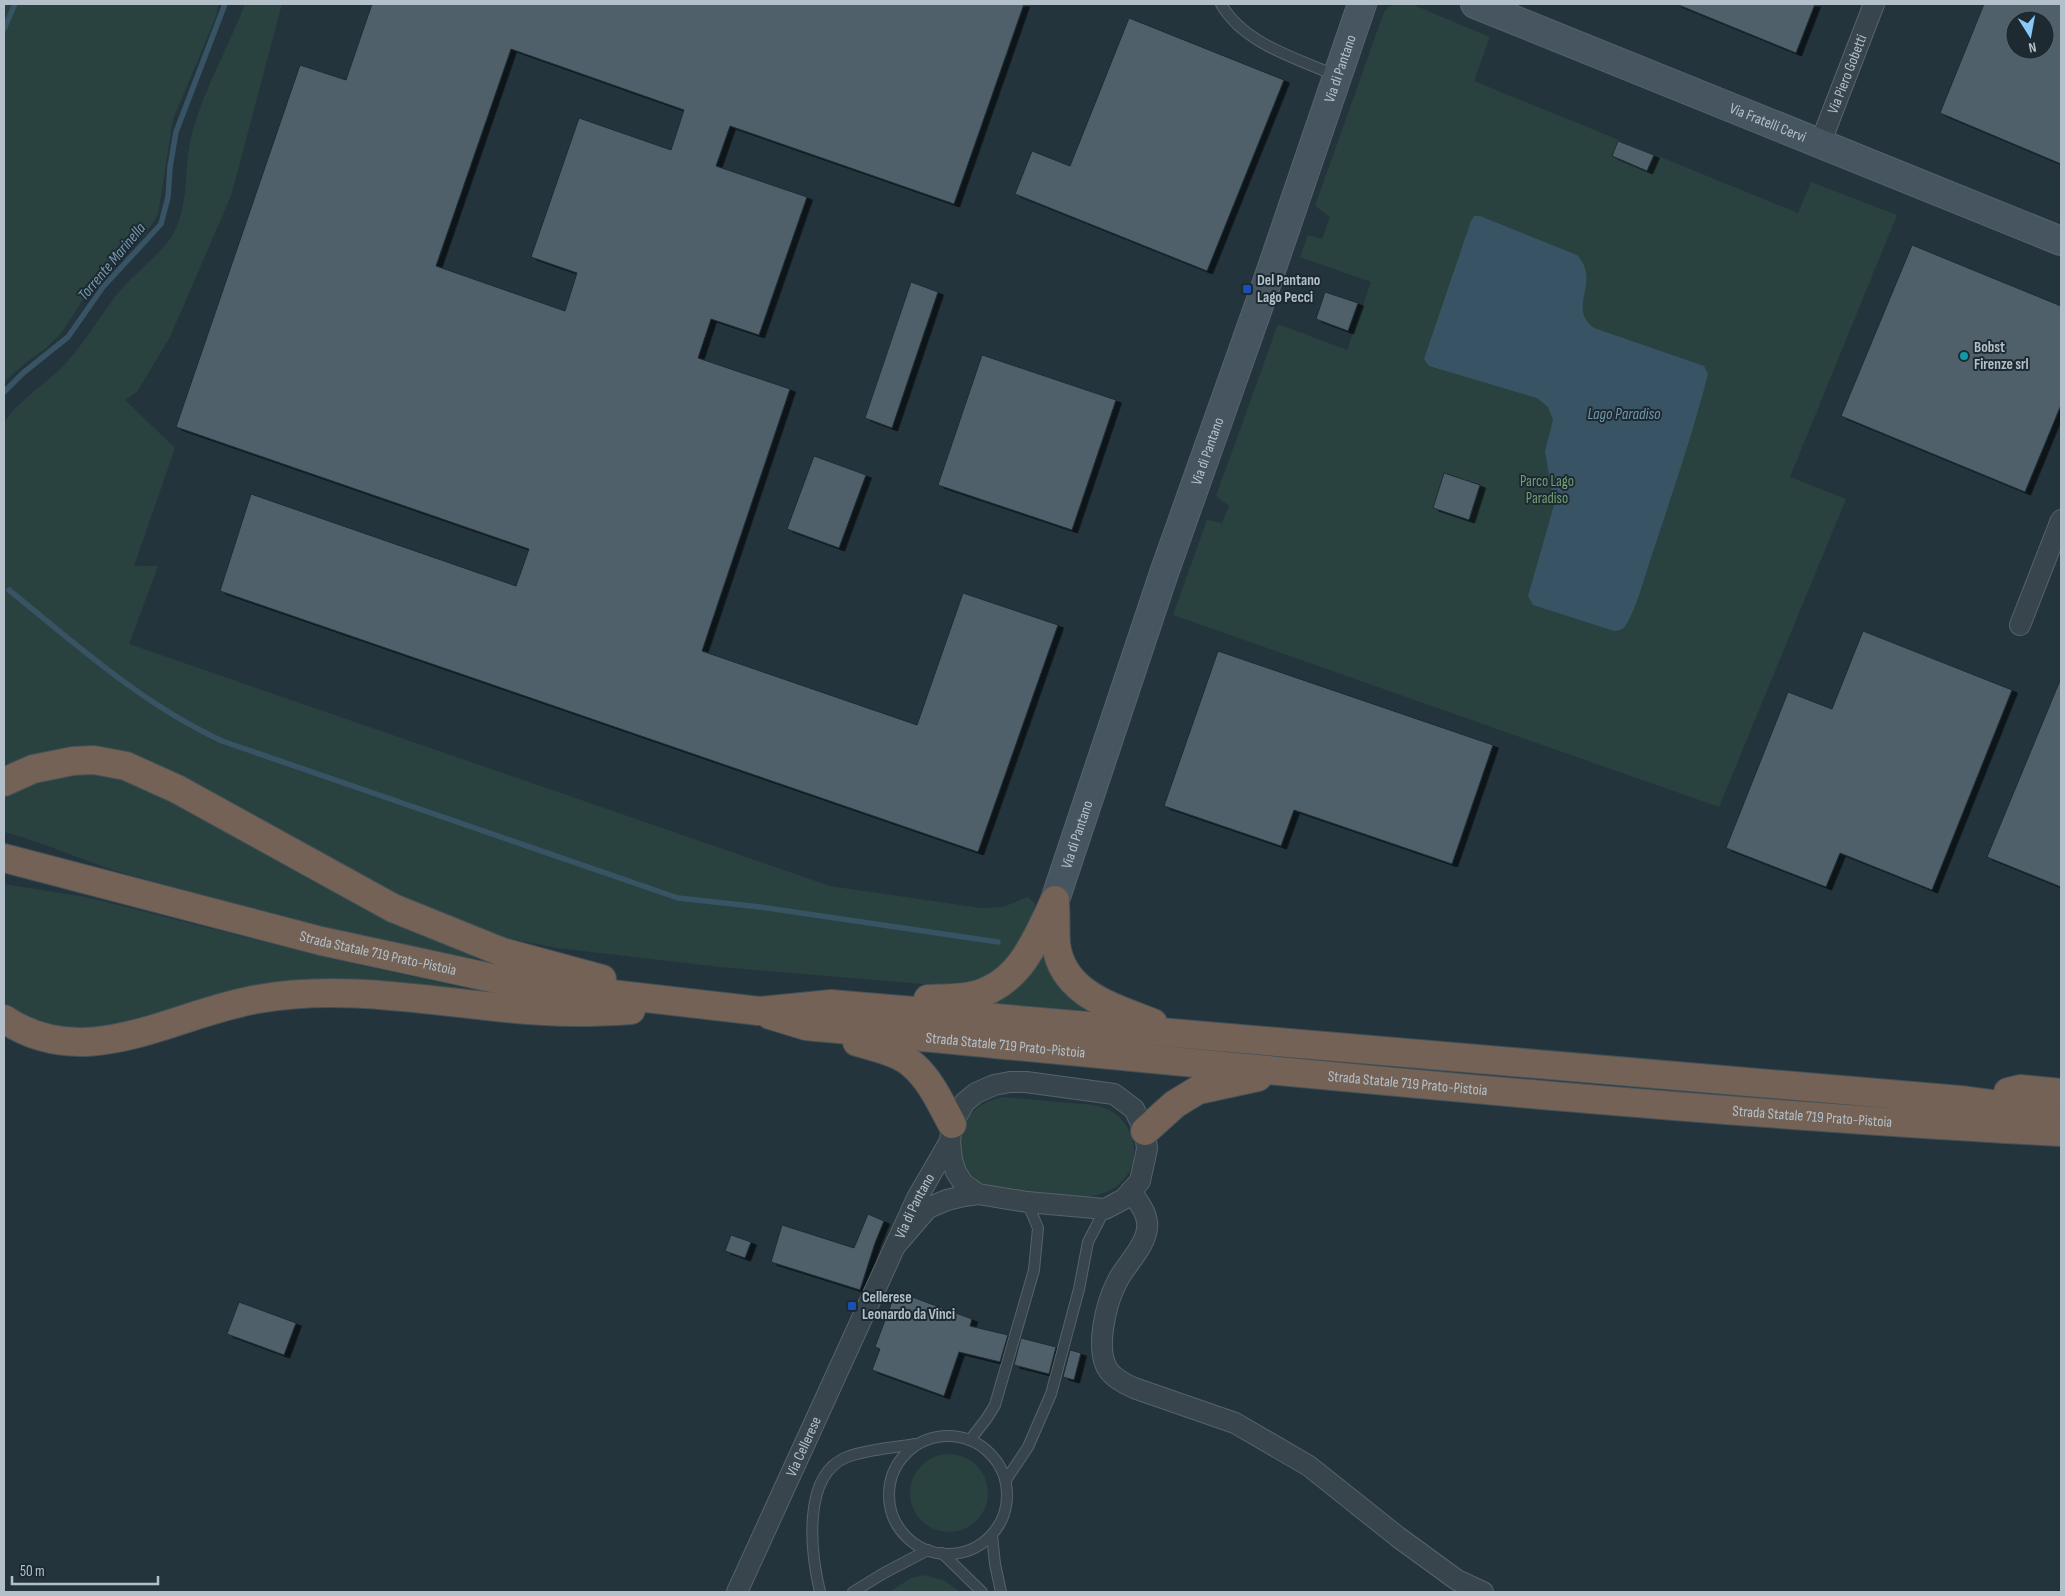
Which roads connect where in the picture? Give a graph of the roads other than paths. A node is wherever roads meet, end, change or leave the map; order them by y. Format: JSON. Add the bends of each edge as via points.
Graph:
{"nodes":[{"id":1,"x":1221,"y":4,"type":"edge"},
{"id":2,"x":1362,"y":4,"type":"edge"},
{"id":3,"x":1475,"y":4,"type":"edge"},
{"id":4,"x":1874,"y":4,"type":"edge"},
{"id":5,"x":1338,"y":76,"type":"junction"},
{"id":6,"x":1820,"y":144,"type":"junction"},
{"id":7,"x":2061,"y":241,"type":"edge"},
{"id":8,"x":2061,"y":520,"type":"edge"},
{"id":9,"x":2020,"y":625,"type":"dead end"},
{"id":10,"x":4,"y":782,"type":"edge"},
{"id":11,"x":4,"y":858,"type":"edge"},
{"id":12,"x":1055,"y":900,"type":"junction"},
{"id":13,"x":831,"y":1004,"type":"junction"},
{"id":14,"x":700,"y":1006,"type":"junction"},
{"id":15,"x":759,"y":1011,"type":"junction"},
{"id":16,"x":4,"y":1019,"type":"edge"},
{"id":17,"x":806,"y":1026,"type":"junction"},
{"id":18,"x":1180,"y":1034,"type":"junction"},
{"id":19,"x":1291,"y":1071,"type":"junction"},
{"id":20,"x":2061,"y":1093,"type":"edge"},
{"id":21,"x":1960,"y":1100,"type":"junction"},
{"id":22,"x":2061,"y":1113,"type":"edge"},
{"id":23,"x":1970,"y":1127,"type":"junction"},
{"id":24,"x":1145,"y":1131,"type":"junction"},
{"id":25,"x":951,"y":1132,"type":"junction"},
{"id":26,"x":2061,"y":1132,"type":"edge"},
{"id":27,"x":2061,"y":1151,"type":"edge"},
{"id":28,"x":1131,"y":1192,"type":"junction"},
{"id":29,"x":978,"y":1194,"type":"junction"},
{"id":30,"x":1027,"y":1202,"type":"junction"},
{"id":31,"x":1105,"y":1208,"type":"junction"},
{"id":32,"x":896,"y":1245,"type":"junction"},
{"id":33,"x":871,"y":1301,"type":"joint"},
{"id":34,"x":970,"y":1440,"type":"junction"},
{"id":35,"x":919,"y":1444,"type":"junction"},
{"id":36,"x":1006,"y":1480,"type":"junction"},
{"id":37,"x":992,"y":1535,"type":"junction"},
{"id":38,"x":928,"y":1550,"type":"junction"},
{"id":39,"x":942,"y":1553,"type":"junction"},
{"id":40,"x":737,"y":1592,"type":"edge"},
{"id":41,"x":820,"y":1592,"type":"edge"},
{"id":42,"x":853,"y":1592,"type":"edge"},
{"id":43,"x":982,"y":1592,"type":"edge"},
{"id":44,"x":1001,"y":1592,"type":"edge"},
{"id":45,"x":1483,"y":1592,"type":"edge"}],
"edges":[{"from":1,"to":5,"type":"lane","via":[[1230,18],[1247,33],[1272,48]]},
{"from":2,"to":5,"type":"street","name":"Via di Pantano"},
{"from":3,"to":6,"type":"street","name":"Via Fratelli Cervi"},
{"from":4,"to":6,"type":"street","name":"Via Piero Gobetti"},
{"from":5,"to":12,"type":"street","name":"Via di Pantano","via":[[1164,573]]},
{"from":6,"to":7,"type":"street","name":"Via Fratelli Cervi"},
{"from":8,"to":9,"type":"street"},
{"from":10,"to":14,"type":"highway","via":[[33,769],[73,761],[94,760],[126,766],[177,789],[392,908],[502,952]]},
{"from":11,"to":14,"type":"highway","name":"Strada Statale 719 Prato-Pistoia","via":[[410,961],[515,983]]},
{"from":12,"to":13,"type":"highway","via":[[1024,962],[1008,978],[990,989],[972,996]]},
{"from":12,"to":18,"type":"highway","via":[[1056,945],[1071,982],[1088,996]]},
{"from":13,"to":15,"type":"highway","name":"Strada Statale 719 Prato-Pistoia"},
{"from":13,"to":18,"type":"highway","name":"Strada Statale 719 Prato-Pistoia"},
{"from":14,"to":15,"type":"highway","name":"Strada Statale 719 Prato-Pistoia"},
{"from":14,"to":16,"type":"highway","via":[[599,1012],[543,1011],[396,996],[312,993],[257,999],[128,1036],[89,1042],[54,1040],[33,1034]]},
{"from":15,"to":17,"type":"highway","name":"Strada Statale 719 Prato-Pistoia"},
{"from":17,"to":19,"type":"highway","name":"Strada Statale 719 Prato-Pistoia"},
{"from":17,"to":25,"type":"highway","via":[[889,1052],[913,1064],[928,1082]]},
{"from":18,"to":21,"type":"highway","name":"Strada Statale 719 Prato-Pistoia"},
{"from":19,"to":23,"type":"highway","name":"Strada Statale 719 Prato-Pistoia","via":[[1583,1098]]},
{"from":19,"to":24,"type":"highway","via":[[1198,1090],[1175,1104]]},
{"from":20,"to":21,"type":"highway","via":[[2020,1090]]},
{"from":21,"to":22,"type":"highway","name":"Strada Statale 719 Prato-Pistoia"},
{"from":23,"to":26,"type":"highway","name":"Strada Statale 719 Prato-Pistoia"},
{"from":23,"to":27,"type":"highway","via":[[2033,1148]]},
{"from":24,"to":25,"type":"street","name":"Via di Pantano","via":[[1134,1109],[1114,1094],[1010,1082],[994,1085],[965,1102]]},
{"from":24,"to":28,"type":"street","name":"Via di Pantano","via":[[1144,1168],[1140,1181]]},
{"from":25,"to":29,"type":"street","name":"Via di Pantano","via":[[956,1172],[964,1184]]},
{"from":25,"to":32,"type":"street","name":"Via di Pantano","via":[[916,1198]]},
{"from":28,"to":31,"type":"street","name":"Via di Pantano"},
{"from":28,"to":45,"type":"street","via":[[1148,1220],[1145,1238],[1116,1282],[1108,1307],[1102,1358],[1109,1371],[1134,1388],[1244,1428],[1308,1466],[1457,1580]]},
{"from":29,"to":30,"type":"street","name":"Via di Pantano"},
{"from":29,"to":32,"type":"street","name":"Via di Pantano","via":[[947,1200],[928,1208]]},
{"from":30,"to":31,"type":"street","name":"Via di Pantano"},
{"from":30,"to":34,"type":"lane","via":[[1038,1228],[1034,1270],[995,1405]]},
{"from":31,"to":36,"type":"lane","via":[[1088,1242],[1080,1289],[1051,1394],[1028,1447]]},
{"from":32,"to":33,"type":"street","name":"Via di Pantano"},
{"from":33,"to":40,"type":"street","name":"Via Cellerese"},
{"from":34,"to":35,"type":"lane","via":[[944,1436]]},
{"from":34,"to":36,"type":"lane","via":[[993,1456]]},
{"from":35,"to":38,"type":"lane","via":[[896,1467],[889,1500],[901,1530]]},
{"from":35,"to":41,"type":"lane","via":[[847,1456],[825,1474],[817,1489],[814,1506],[815,1560]]},
{"from":36,"to":37,"type":"lane","via":[[1007,1504]]},
{"from":37,"to":39,"type":"lane","via":[[969,1550]]},
{"from":37,"to":44,"type":"lane","via":[[994,1564]]},
{"from":38,"to":39,"type":"lane"},
{"from":38,"to":42,"type":"lane"},
{"from":39,"to":43,"type":"lane"}]}
